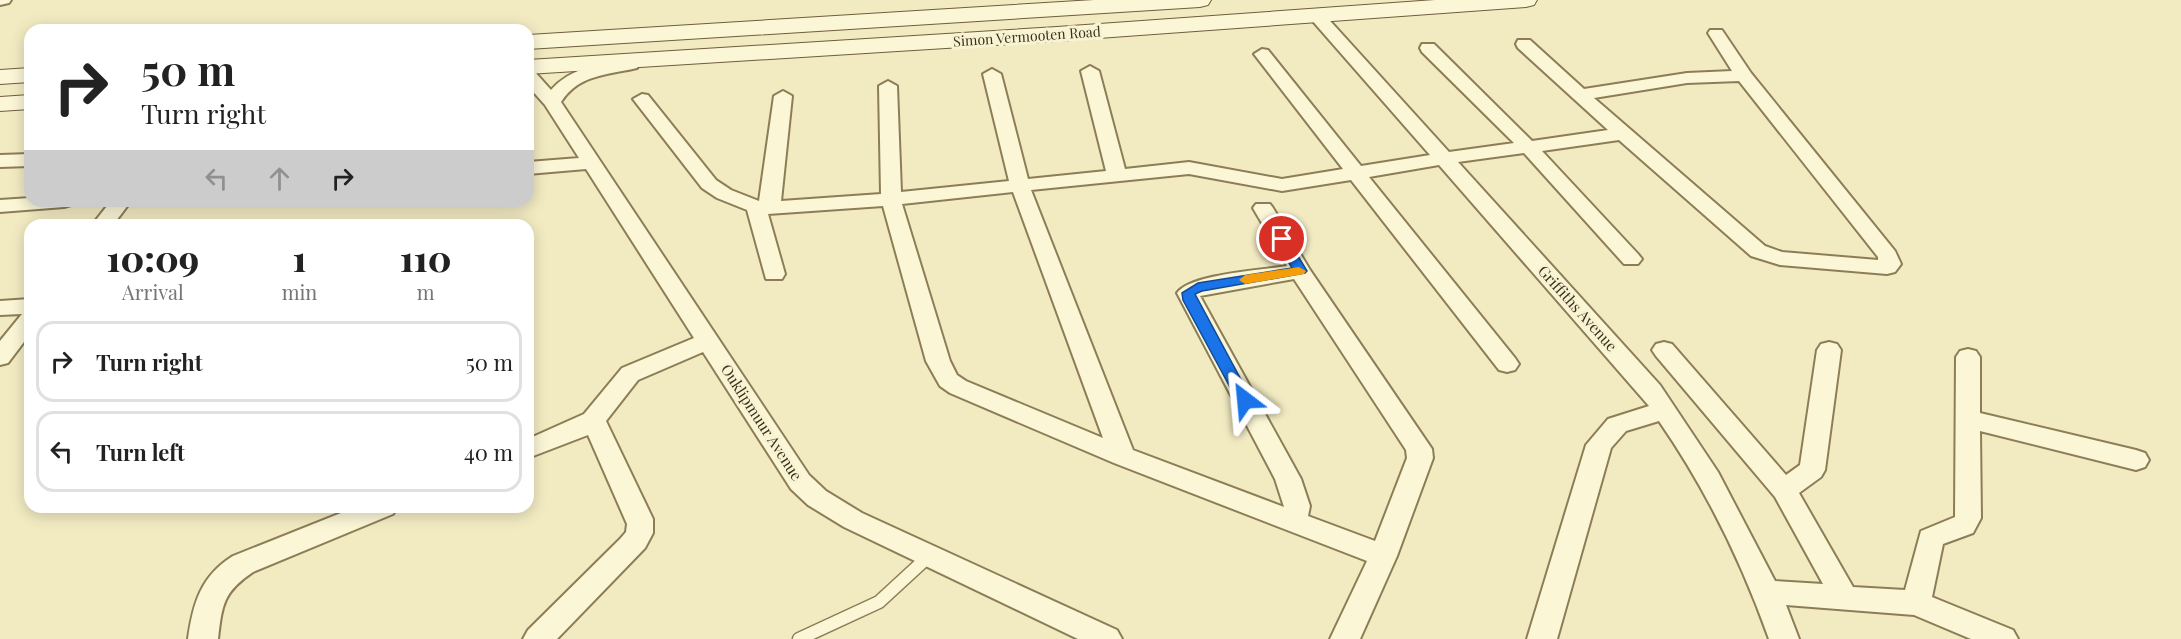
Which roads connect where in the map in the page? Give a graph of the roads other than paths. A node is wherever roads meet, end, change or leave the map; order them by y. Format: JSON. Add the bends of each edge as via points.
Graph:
{"nodes":[{"id":1,"x":1200,"y":0,"type":"edge"},
{"id":2,"x":1526,"y":0,"type":"edge"},
{"id":3,"x":1309,"y":8,"type":"edge"},
{"id":4,"x":1716,"y":33,"type":"dead end"},
{"id":5,"x":534,"y":42,"type":"edge"},
{"id":6,"x":1524,"y":44,"type":"dead end"},
{"id":7,"x":1428,"y":48,"type":"dead end"},
{"id":8,"x":1262,"y":54,"type":"dead end"},
{"id":9,"x":687,"y":56,"type":"junction"},
{"id":10,"x":534,"y":67,"type":"edge"},
{"id":11,"x":1090,"y":71,"type":"dead end"},
{"id":12,"x":992,"y":74,"type":"dead end"},
{"id":13,"x":24,"y":75,"type":"edge"},
{"id":14,"x":1744,"y":76,"type":"junction"},
{"id":15,"x":0,"y":77,"type":"edge"},
{"id":16,"x":534,"y":82,"type":"edge"},
{"id":17,"x":888,"y":86,"type":"dead end"},
{"id":18,"x":1581,"y":95,"type":"junction"},
{"id":19,"x":783,"y":96,"type":"dead end"},
{"id":20,"x":642,"y":99,"type":"dead end"},
{"id":21,"x":24,"y":102,"type":"edge"},
{"id":22,"x":552,"y":102,"type":"junction"},
{"id":23,"x":0,"y":104,"type":"edge"},
{"id":24,"x":1623,"y":134,"type":"junction"},
{"id":25,"x":1528,"y":147,"type":"junction"},
{"id":26,"x":1442,"y":159,"type":"junction"},
{"id":27,"x":24,"y":160,"type":"edge"},
{"id":28,"x":0,"y":161,"type":"edge"},
{"id":29,"x":592,"y":164,"type":"junction"},
{"id":30,"x":534,"y":168,"type":"edge"},
{"id":31,"x":1358,"y":173,"type":"junction"},
{"id":32,"x":1117,"y":176,"type":"junction"},
{"id":33,"x":1020,"y":186,"type":"junction"},
{"id":34,"x":891,"y":199,"type":"junction"},
{"id":35,"x":24,"y":204,"type":"edge"},
{"id":36,"x":0,"y":206,"type":"edge"},
{"id":37,"x":116,"y":207,"type":"edge"},
{"id":38,"x":763,"y":207,"type":"junction"},
{"id":39,"x":1263,"y":207,"type":"dead end"},
{"id":40,"x":107,"y":219,"type":"edge"},
{"id":41,"x":1631,"y":259,"type":"dead end"},
{"id":42,"x":1300,"y":271,"type":"junction"},
{"id":43,"x":774,"y":273,"type":"dead end"},
{"id":44,"x":24,"y":307,"type":"edge"},
{"id":45,"x":0,"y":309,"type":"edge"},
{"id":46,"x":24,"y":327,"type":"edge"},
{"id":47,"x":709,"y":340,"type":"junction"},
{"id":48,"x":1664,"y":350,"type":"dead end"},
{"id":49,"x":1829,"y":350,"type":"dead end"},
{"id":50,"x":0,"y":357,"type":"edge"},
{"id":51,"x":1968,"y":357,"type":"dead end"},
{"id":52,"x":1508,"y":364,"type":"dead end"},
{"id":53,"x":1664,"y":410,"type":"junction"},
{"id":54,"x":1969,"y":419,"type":"junction"},
{"id":55,"x":593,"y":420,"type":"junction"},
{"id":56,"x":534,"y":447,"type":"edge"},
{"id":57,"x":1123,"y":456,"type":"junction"},
{"id":58,"x":2136,"y":460,"type":"dead end"},
{"id":59,"x":1784,"y":490,"type":"junction"},
{"id":60,"x":369,"y":513,"type":"edge"},
{"id":61,"x":1294,"y":521,"type":"junction"},
{"id":62,"x":929,"y":556,"type":"junction"},
{"id":63,"x":1383,"y":556,"type":"junction"},
{"id":64,"x":1764,"y":592,"type":"junction"},
{"id":65,"x":1844,"y":596,"type":"junction"},
{"id":66,"x":1916,"y":603,"type":"junction"},
{"id":67,"x":1091,"y":636,"type":"edge"},
{"id":68,"x":203,"y":639,"type":"edge"},
{"id":69,"x":538,"y":639,"type":"edge"},
{"id":70,"x":799,"y":639,"type":"edge"},
{"id":71,"x":1345,"y":639,"type":"edge"},
{"id":72,"x":1542,"y":639,"type":"edge"},
{"id":73,"x":1784,"y":639,"type":"edge"},
{"id":74,"x":2003,"y":639,"type":"edge"}],
"edges":[{"from":1,"to":5,"type":"main road","name":"Simon Vermooten Road"},
{"from":2,"to":3,"type":"main road","name":"Simon Vermooten Road"},
{"from":3,"to":9,"type":"main road","name":"Simon Vermooten Road"},
{"from":3,"to":26,"type":"street","name":"Griffiths Avenue"},
{"from":4,"to":14,"type":"street"},
{"from":6,"to":18,"type":"street"},
{"from":7,"to":25,"type":"street"},
{"from":8,"to":31,"type":"street"},
{"from":9,"to":10,"type":"main road","name":"Simon Vermooten Road"},
{"from":9,"to":22,"type":"street","via":[[610,67],[581,76],[562,88]]},
{"from":11,"to":32,"type":"street"},
{"from":12,"to":33,"type":"street"},
{"from":13,"to":15,"type":"main road"},
{"from":14,"to":18,"type":"street","via":[[1687,78]]},
{"from":14,"to":24,"type":"street","via":[[1888,256],[1887,267],[1780,258],[1758,251]]},
{"from":16,"to":22,"type":"street","name":"Ouklipmuur Avenue"},
{"from":17,"to":34,"type":"street"},
{"from":18,"to":24,"type":"street"},
{"from":19,"to":38,"type":"street"},
{"from":20,"to":38,"type":"street","via":[[709,184],[724,194]]},
{"from":21,"to":23,"type":"main road"},
{"from":22,"to":29,"type":"street","name":"Ouklipmuur Avenue"},
{"from":24,"to":25,"type":"street"},
{"from":25,"to":26,"type":"street"},
{"from":25,"to":41,"type":"street"},
{"from":26,"to":31,"type":"street"},
{"from":26,"to":53,"type":"street","name":"Griffiths Avenue","via":[[1592,322]]},
{"from":27,"to":28,"type":"street"},
{"from":29,"to":30,"type":"street"},
{"from":29,"to":47,"type":"street","name":"Ouklipmuur Avenue"},
{"from":31,"to":32,"type":"street","via":[[1282,185],[1259,184],[1209,169]]},
{"from":31,"to":52,"type":"street"},
{"from":32,"to":33,"type":"street"},
{"from":33,"to":34,"type":"street"},
{"from":33,"to":57,"type":"street"},
{"from":34,"to":38,"type":"street"},
{"from":34,"to":57,"type":"street","via":[[938,361],[948,380]]},
{"from":35,"to":36,"type":"street"},
{"from":37,"to":40,"type":"street"},
{"from":38,"to":43,"type":"street"},
{"from":39,"to":42,"type":"street"},
{"from":42,"to":61,"type":"street","via":[[1198,287],[1188,293],[1288,479],[1296,506]]},
{"from":42,"to":63,"type":"street","via":[[1419,449],[1420,458]]},
{"from":44,"to":45,"type":"street"},
{"from":46,"to":50,"type":"street"},
{"from":47,"to":55,"type":"street","via":[[630,374]]},
{"from":47,"to":62,"type":"street","name":"Ouklipmuur Avenue","via":[[800,482],[853,520]]},
{"from":48,"to":59,"type":"street"},
{"from":49,"to":59,"type":"street","via":[[1812,470]]},
{"from":51,"to":54,"type":"street"},
{"from":53,"to":64,"type":"street","name":"Griffiths Avenue","via":[[1729,513]]},
{"from":53,"to":72,"type":"street","via":[[1617,425],[1599,445]]},
{"from":54,"to":58,"type":"street"},
{"from":54,"to":66,"type":"street","via":[[1968,518],[1963,526],[1931,539]]},
{"from":55,"to":56,"type":"street"},
{"from":55,"to":69,"type":"street","via":[[640,519],[641,529],[626,551]]},
{"from":57,"to":61,"type":"street"},
{"from":59,"to":65,"type":"street"},
{"from":60,"to":68,"type":"street","via":[[228,572],[208,600]]},
{"from":61,"to":63,"type":"street"},
{"from":62,"to":67,"type":"street","name":"Ouklipmuur Avenue"},
{"from":62,"to":70,"type":"lane","via":[[879,602]]},
{"from":63,"to":71,"type":"street"},
{"from":64,"to":65,"type":"street"},
{"from":64,"to":73,"type":"street","name":"Griffiths Avenue"},
{"from":65,"to":66,"type":"street"},
{"from":66,"to":74,"type":"street"}]}
